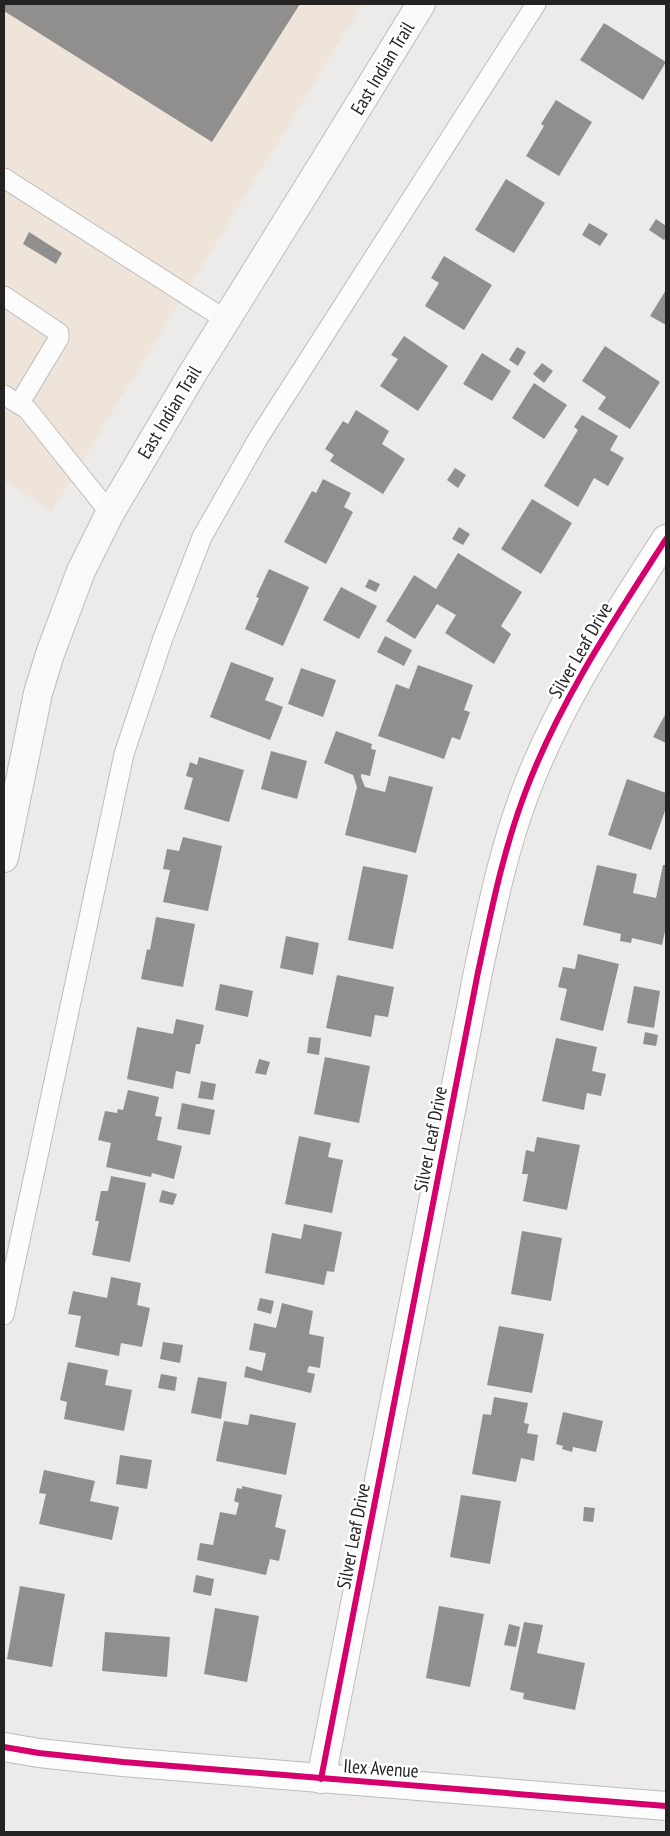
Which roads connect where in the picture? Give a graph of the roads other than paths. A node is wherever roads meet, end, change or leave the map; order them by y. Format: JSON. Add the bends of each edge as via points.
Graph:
{"nodes":[{"id":1,"x":421,"y":4,"type":"edge"},
{"id":2,"x":536,"y":4,"type":"edge"},
{"id":3,"x":4,"y":178,"type":"edge"},
{"id":4,"x":4,"y":296,"type":"edge"},
{"id":5,"x":226,"y":320,"type":"junction"},
{"id":6,"x":11,"y":399,"type":"edge"},
{"id":7,"x":110,"y":513,"type":"junction"},
{"id":8,"x":666,"y":539,"type":"edge"},
{"id":9,"x":4,"y":858,"type":"edge"},
{"id":10,"x":4,"y":1315,"type":"edge"},
{"id":11,"x":4,"y":1747,"type":"edge"},
{"id":12,"x":321,"y":1779,"type":"junction"},
{"id":13,"x":666,"y":1806,"type":"edge"}],
"edges":[{"from":1,"to":5,"type":"main road","name":"East Indian Trail"},
{"from":2,"to":10,"type":"lane","via":[[259,437],[202,537],[163,638],[124,754]]},
{"from":3,"to":5,"type":"lane"},
{"from":4,"to":6,"type":"lane","via":[[60,333]]},
{"from":5,"to":7,"type":"main road","name":"East Indian Trail"},
{"from":6,"to":7,"type":"lane","via":[[27,409]]},
{"from":7,"to":9,"type":"main road","name":"East Indian Trail","via":[[81,571],[38,693]]},
{"from":8,"to":12,"type":"street","name":"Silver Leaf Drive","via":[[574,688],[543,750],[524,794],[499,875]]},
{"from":11,"to":12,"type":"street","name":"Ilex Avenue","via":[[123,1762]]},
{"from":12,"to":13,"type":"street","name":"Ilex Avenue"}]}
